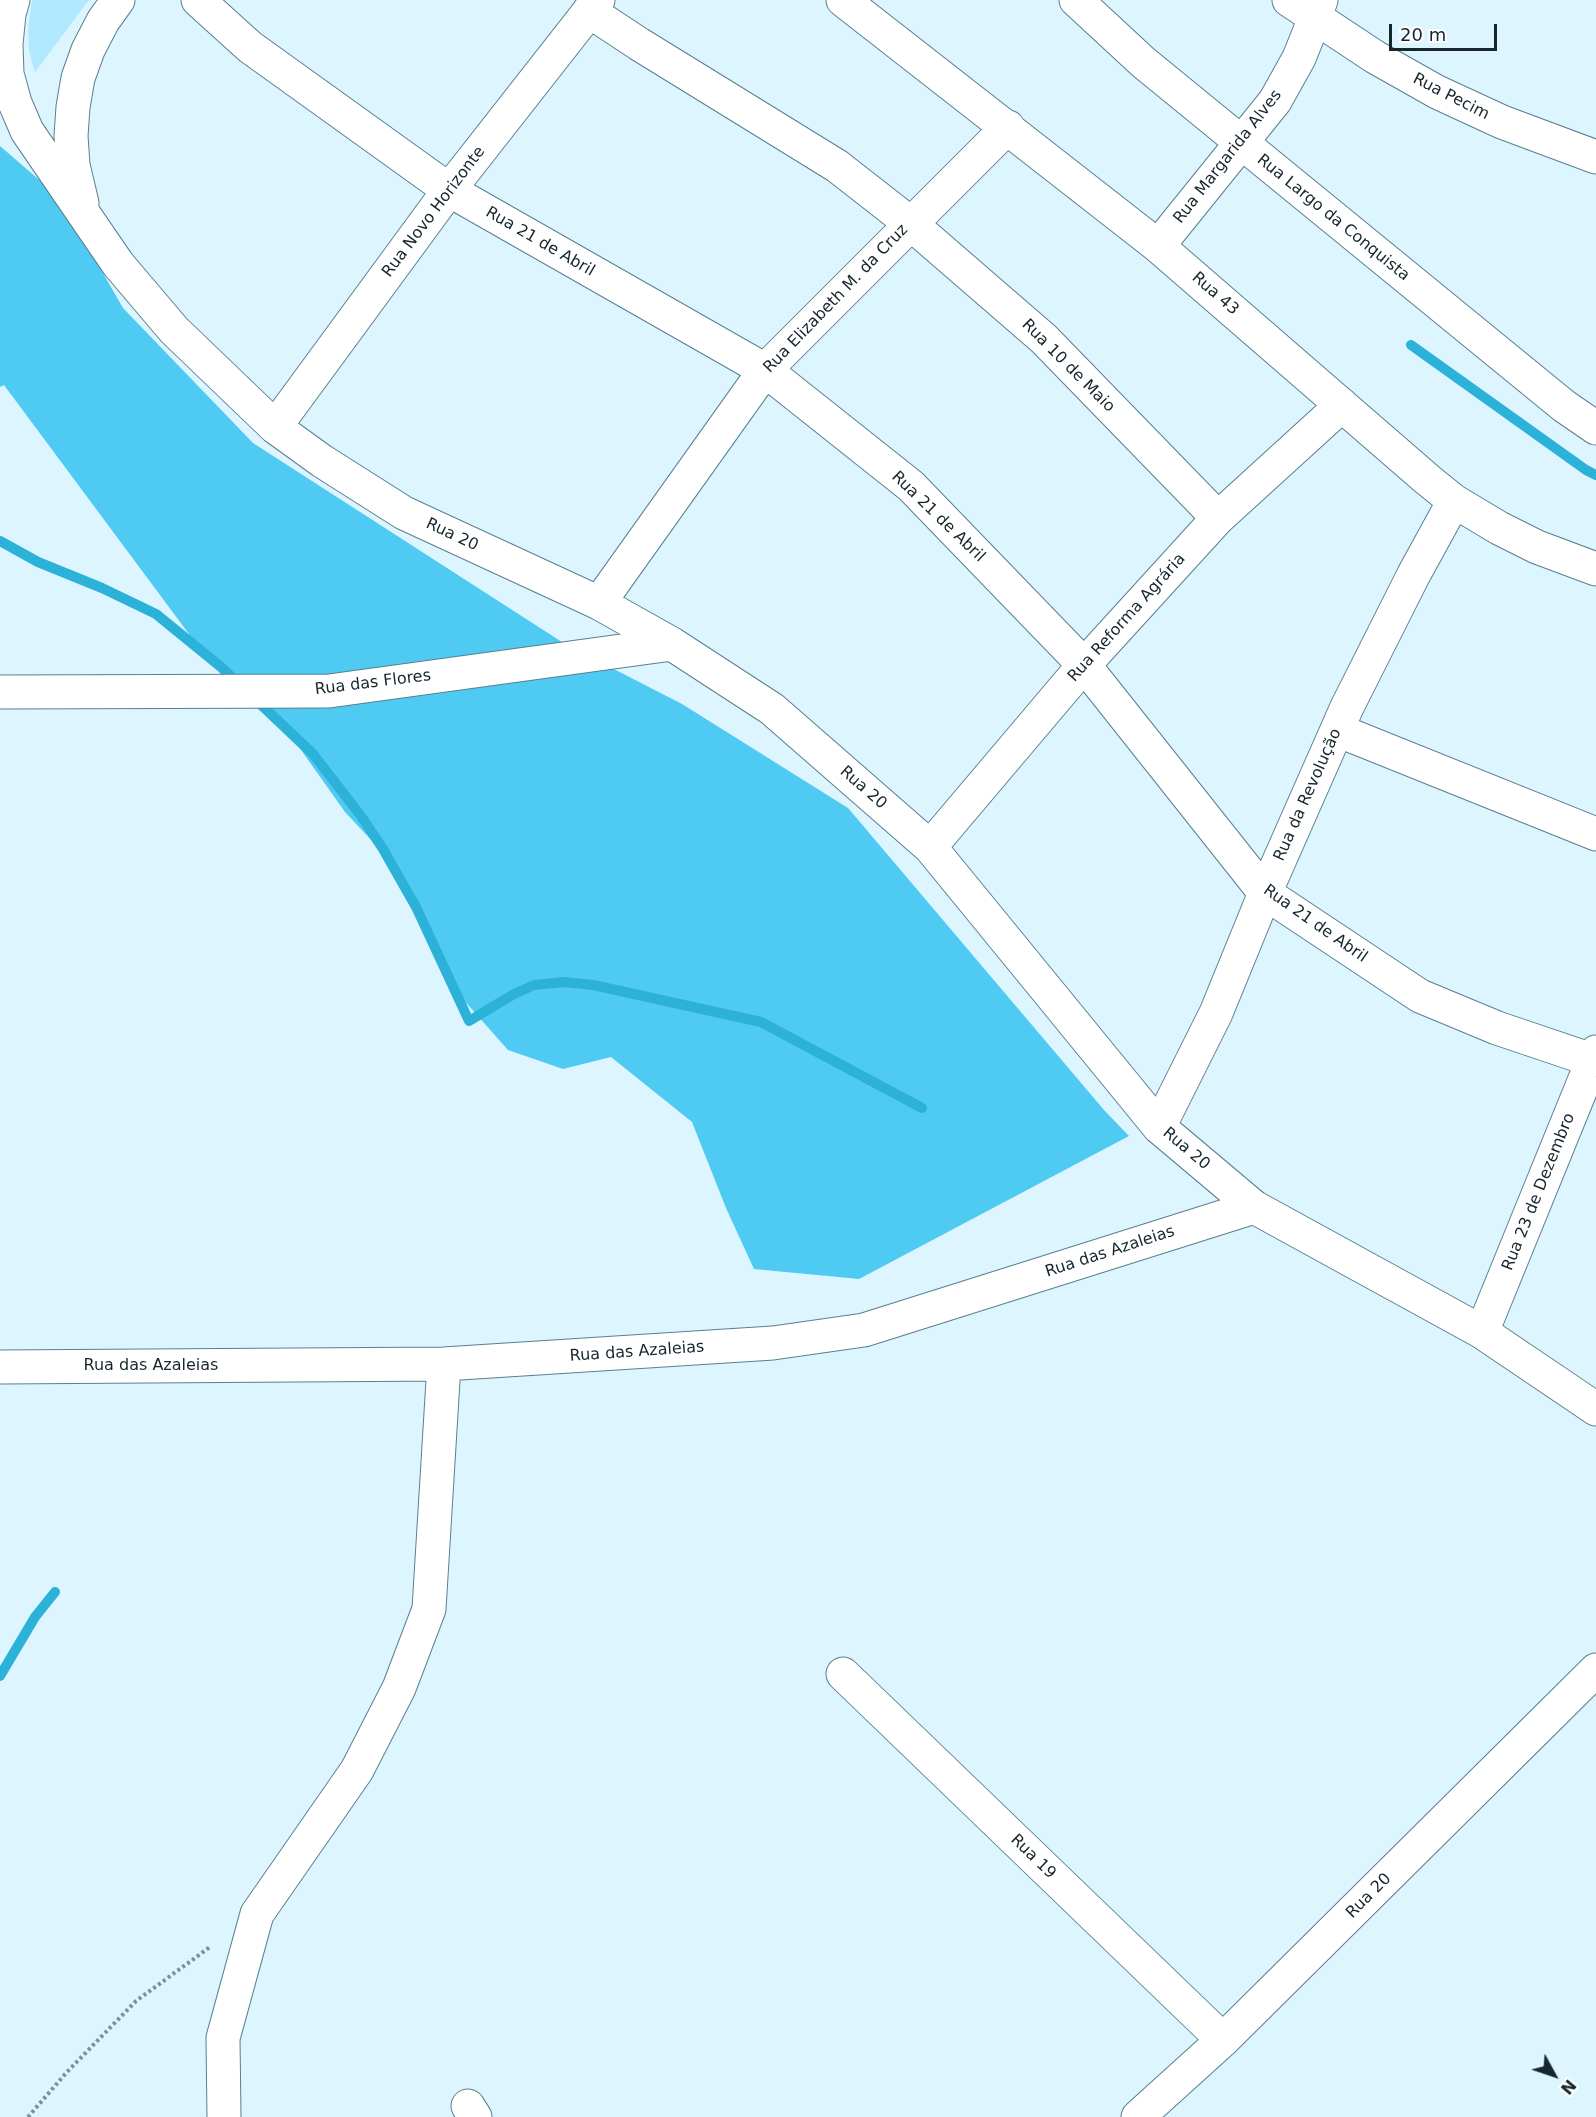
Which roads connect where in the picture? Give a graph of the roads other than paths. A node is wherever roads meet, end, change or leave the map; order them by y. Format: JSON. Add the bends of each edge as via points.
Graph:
{"nodes":[{"id":1,"x":14,"y":0,"type":"edge"},
{"id":2,"x":118,"y":0,"type":"edge"},
{"id":3,"x":198,"y":0,"type":"edge"},
{"id":4,"x":843,"y":0,"type":"edge"},
{"id":5,"x":1076,"y":0,"type":"edge"},
{"id":6,"x":1289,"y":0,"type":"edge"},
{"id":7,"x":593,"y":5,"type":"edge"},
{"id":8,"x":1318,"y":9,"type":"edge"},
{"id":9,"x":3,"y":41,"type":"edge"},
{"id":10,"x":1008,"y":127,"type":"junction"},
{"id":11,"x":1241,"y":142,"type":"junction"},
{"id":12,"x":1596,"y":157,"type":"edge"},
{"id":13,"x":449,"y":190,"type":"junction"},
{"id":14,"x":88,"y":221,"type":"junction"},
{"id":15,"x":910,"y":223,"type":"junction"},
{"id":16,"x":1158,"y":246,"type":"junction"},
{"id":17,"x":765,"y":370,"type":"junction"},
{"id":18,"x":1342,"y":405,"type":"junction"},
{"id":19,"x":275,"y":427,"type":"junction"},
{"id":20,"x":1596,"y":428,"type":"edge"},
{"id":21,"x":1454,"y":501,"type":"junction"},
{"id":22,"x":1218,"y":518,"type":"junction"},
{"id":23,"x":1596,"y":568,"type":"edge"},
{"id":24,"x":599,"y":603,"type":"junction"},
{"id":25,"x":672,"y":644,"type":"junction"},
{"id":26,"x":1084,"y":664,"type":"junction"},
{"id":27,"x":0,"y":692,"type":"edge"},
{"id":28,"x":1337,"y":730,"type":"junction"},
{"id":29,"x":1596,"y":834,"type":"edge"},
{"id":30,"x":930,"y":847,"type":"junction"},
{"id":31,"x":1265,"y":893,"type":"junction"},
{"id":32,"x":1594,"y":1056,"type":"edge"},
{"id":33,"x":1159,"y":1126,"type":"junction"},
{"id":34,"x":1254,"y":1207,"type":"junction"},
{"id":35,"x":1482,"y":1332,"type":"junction"},
{"id":36,"x":444,"y":1364,"type":"junction"},
{"id":37,"x":0,"y":1367,"type":"edge"},
{"id":38,"x":1596,"y":1408,"type":"edge"},
{"id":39,"x":1596,"y":1670,"type":"edge"},
{"id":40,"x":843,"y":1674,"type":"dead end"},
{"id":41,"x":1223,"y":2040,"type":"junction"},
{"id":42,"x":224,"y":2117,"type":"edge"},
{"id":43,"x":1138,"y":2117,"type":"edge"}],
"edges":[{"from":1,"to":9,"type":"street","name":"Rua 20"},
{"from":2,"to":14,"type":"street","via":[[88,50],[73,107],[73,165]]},
{"from":3,"to":13,"type":"street","name":"Rua 21 de Abril","via":[[250,47]]},
{"from":4,"to":10,"type":"street","name":"Rua 43"},
{"from":5,"to":11,"type":"street","name":"Rua Largo da Conquista","via":[[1143,62]]},
{"from":6,"to":8,"type":"street","name":"Rua Pecim"},
{"from":7,"to":13,"type":"street","name":"Rua Novo Horizonte"},
{"from":7,"to":15,"type":"street","name":"Rua 10 de Maio","via":[[639,44],[837,166]]},
{"from":8,"to":11,"type":"street","name":"Rua Margarida Alves","via":[[1299,58],[1275,101]]},
{"from":8,"to":12,"type":"street","name":"Rua Pecim","via":[[1375,57],[1437,92],[1502,122]]},
{"from":9,"to":14,"type":"street","name":"Rua 20","via":[[15,103],[27,131]]},
{"from":10,"to":15,"type":"street","name":"Rua Elizabeth M. da Cruz"},
{"from":10,"to":16,"type":"street","name":"Rua 43"},
{"from":11,"to":16,"type":"street","name":"Rua Margarida Alves"},
{"from":11,"to":20,"type":"street","name":"Rua Largo da Conquista"},
{"from":13,"to":17,"type":"street","name":"Rua 21 de Abril"},
{"from":13,"to":19,"type":"street","name":"Rua Novo Horizonte"},
{"from":14,"to":19,"type":"street","name":"Rua 20","via":[[118,264],[174,330]]},
{"from":15,"to":17,"type":"street","name":"Rua Elizabeth M. da Cruz"},
{"from":15,"to":22,"type":"street","name":"Rua 10 de Maio","via":[[1044,339]]},
{"from":16,"to":18,"type":"street","name":"Rua 43"},
{"from":17,"to":24,"type":"street","name":"Rua Elizabeth M. da Cruz"},
{"from":17,"to":26,"type":"street","name":"Rua 21 de Abril","via":[[910,486]]},
{"from":18,"to":21,"type":"street","name":"Rua 43"},
{"from":18,"to":22,"type":"street","name":"Rua Reforma Agrária"},
{"from":19,"to":24,"type":"street","name":"Rua 20","via":[[404,513]]},
{"from":21,"to":23,"type":"street","name":"Rua 43","via":[[1537,547]]},
{"from":21,"to":28,"type":"street","name":"Rua da Revolução","via":[[1408,584]]},
{"from":22,"to":26,"type":"street","name":"Rua Reforma Agrária"},
{"from":24,"to":25,"type":"street","name":"Rua 20"},
{"from":25,"to":27,"type":"street","name":"Rua das Flores","via":[[329,691]]},
{"from":25,"to":30,"type":"street","name":"Rua 20","via":[[772,709]]},
{"from":26,"to":30,"type":"street","name":"Rua Reforma Agrária"},
{"from":26,"to":31,"type":"street","name":"Rua 21 de Abril"},
{"from":28,"to":29,"type":"street"},
{"from":28,"to":31,"type":"street","name":"Rua da Revolução"},
{"from":30,"to":33,"type":"street","name":"Rua 20"},
{"from":31,"to":32,"type":"street","name":"Rua 21 de Abril","via":[[1420,996],[1497,1028]]},
{"from":31,"to":33,"type":"street","name":"Rua da Revolução","via":[[1216,1013]]},
{"from":32,"to":35,"type":"street","name":"Rua 23 de Dezembro"},
{"from":33,"to":34,"type":"street","name":"Rua 20"},
{"from":34,"to":35,"type":"street","name":"Rua 20"},
{"from":34,"to":36,"type":"street","name":"Rua das Azaleias","via":[[864,1330],[773,1343]]},
{"from":35,"to":38,"type":"street","name":"Rua 20"},
{"from":36,"to":37,"type":"street","name":"Rua das Azaleias"},
{"from":36,"to":42,"type":"street","via":[[429,1609],[399,1688],[357,1770],[257,1914],[223,2038]]},
{"from":39,"to":41,"type":"street","name":"Rua 20"},
{"from":40,"to":41,"type":"street","name":"Rua 19"},
{"from":41,"to":43,"type":"street","name":"Rua 20"}]}
